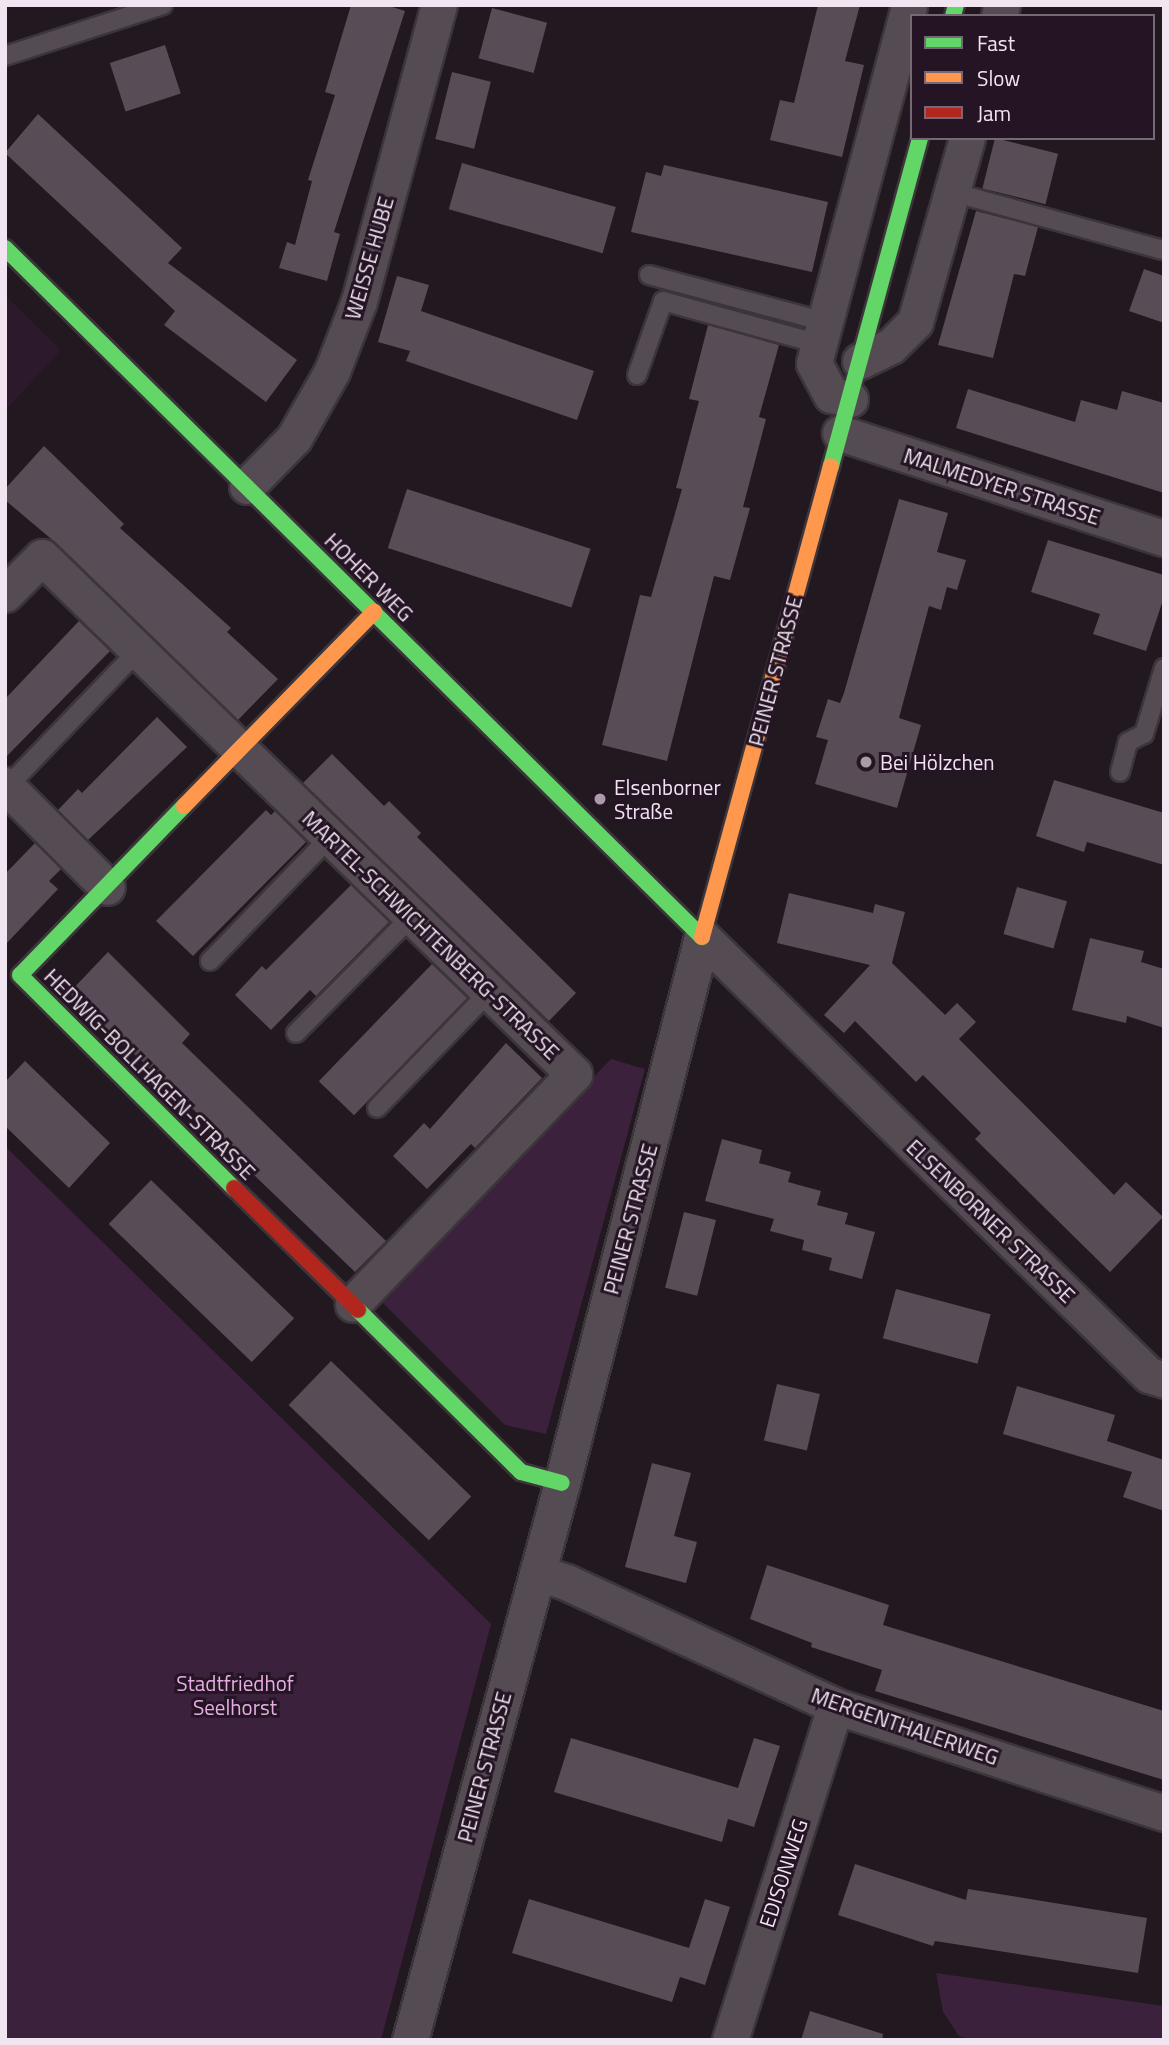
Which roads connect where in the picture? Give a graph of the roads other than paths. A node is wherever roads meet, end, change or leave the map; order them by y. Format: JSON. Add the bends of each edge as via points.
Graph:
{"nodes":[{"id":1,"x":163,"y":5,"type":"edge"},
{"id":2,"x":439,"y":5,"type":"edge"},
{"id":3,"x":909,"y":5,"type":"edge"},
{"id":4,"x":5,"y":56,"type":"edge"},
{"id":5,"x":919,"y":140,"type":"edge"},
{"id":6,"x":966,"y":140,"type":"edge"},
{"id":7,"x":952,"y":192,"type":"junction"},
{"id":8,"x":6,"y":249,"type":"edge"},
{"id":9,"x":1162,"y":250,"type":"dead end"},
{"id":10,"x":649,"y":275,"type":"dead end"},
{"id":11,"x":822,"y":333,"type":"junction"},
{"id":12,"x":860,"y":361,"type":"junction"},
{"id":13,"x":637,"y":375,"type":"dead end"},
{"id":14,"x":850,"y":399,"type":"junction"},
{"id":15,"x":840,"y":433,"type":"junction"},
{"id":16,"x":247,"y":486,"type":"junction"},
{"id":17,"x":1164,"y":538,"type":"edge"},
{"id":18,"x":5,"y":594,"type":"edge"},
{"id":19,"x":374,"y":612,"type":"junction"},
{"id":20,"x":138,"y":651,"type":"junction"},
{"id":21,"x":1164,"y":668,"type":"edge"},
{"id":22,"x":239,"y":748,"type":"junction"},
{"id":23,"x":1120,"y":772,"type":"dead end"},
{"id":24,"x":6,"y":786,"type":"edge"},
{"id":25,"x":330,"y":836,"type":"junction"},
{"id":26,"x":107,"y":887,"type":"junction"},
{"id":27,"x":412,"y":916,"type":"junction"},
{"id":28,"x":702,"y":937,"type":"junction"},
{"id":29,"x":210,"y":961,"type":"dead end"},
{"id":30,"x":489,"y":992,"type":"junction"},
{"id":31,"x":296,"y":1033,"type":"dead end"},
{"id":32,"x":377,"y":1108,"type":"dead end"},
{"id":33,"x":353,"y":1304,"type":"junction"},
{"id":34,"x":1164,"y":1380,"type":"edge"},
{"id":35,"x":562,"y":1483,"type":"junction"},
{"id":36,"x":537,"y":1573,"type":"junction"},
{"id":37,"x":835,"y":1706,"type":"junction"},
{"id":38,"x":1164,"y":1814,"type":"edge"},
{"id":39,"x":410,"y":2040,"type":"edge"},
{"id":40,"x":730,"y":2040,"type":"edge"}],
"edges":[{"from":1,"to":4,"type":"lane"},
{"from":2,"to":16,"type":"street","name":"WEISSE HUBE","via":[[359,301],[341,348],[294,438]]},
{"from":3,"to":11,"type":"street"},
{"from":5,"to":12,"type":"street","name":"PEINER STRASSE"},
{"from":6,"to":7,"type":"street"},
{"from":7,"to":9,"type":"lane"},
{"from":7,"to":12,"type":"street","via":[[915,322],[891,346]]},
{"from":8,"to":16,"type":"street","name":"HOHER WEG"},
{"from":10,"to":11,"type":"lane"},
{"from":11,"to":13,"type":"lane","via":[[663,301]]},
{"from":11,"to":14,"type":"street","via":[[814,363],[820,379],[831,395]]},
{"from":12,"to":14,"type":"street","name":"PEINER STRASSE"},
{"from":14,"to":15,"type":"street","name":"PEINER STRASSE"},
{"from":15,"to":17,"type":"street","name":"MALMEDYER STRASSE"},
{"from":15,"to":28,"type":"street","name":"PEINER STRASSE"},
{"from":16,"to":19,"type":"street","name":"HOHER WEG"},
{"from":18,"to":20,"type":"street","name":"MARTEL-SCHWICHTENBERG-STRASSE","via":[[42,557]]},
{"from":19,"to":22,"type":"street","name":"HEDWIG-BOLLHAGEN-STRASSE"},
{"from":19,"to":28,"type":"street","name":"HOHER WEG"},
{"from":20,"to":22,"type":"street","name":"MARTEL-SCHWICHTENBERG-STRASSE"},
{"from":20,"to":24,"type":"lane"},
{"from":21,"to":23,"type":"lane","via":[[1143,734],[1128,742]]},
{"from":22,"to":25,"type":"street","name":"MARTEL-SCHWICHTENBERG-STRASSE"},
{"from":22,"to":26,"type":"street","name":"HEDWIG-BOLLHAGEN-STRASSE"},
{"from":24,"to":26,"type":"street"},
{"from":25,"to":27,"type":"street","name":"MARTEL-SCHWICHTENBERG-STRASSE"},
{"from":25,"to":29,"type":"lane"},
{"from":26,"to":33,"type":"street","name":"HEDWIG-BOLLHAGEN-STRASSE","via":[[20,975]]},
{"from":27,"to":30,"type":"street","name":"MARTEL-SCHWICHTENBERG-STRASSE"},
{"from":27,"to":31,"type":"lane"},
{"from":28,"to":34,"type":"street","name":"ELSENBORNER STRASSE","via":[[1149,1375]]},
{"from":28,"to":35,"type":"street","name":"PEINER STRASSE"},
{"from":30,"to":32,"type":"lane"},
{"from":30,"to":33,"type":"street","name":"MARTEL-SCHWICHTENBERG-STRASSE","via":[[574,1074]]},
{"from":33,"to":35,"type":"street","name":"HEDWIG-BOLLHAGEN-STRASSE","via":[[521,1472]]},
{"from":35,"to":36,"type":"street","name":"PEINER STRASSE"},
{"from":36,"to":37,"type":"street","name":"MERGENTHALERWEG","via":[[566,1582]]},
{"from":36,"to":39,"type":"street","name":"PEINER STRASSE"},
{"from":37,"to":38,"type":"street","name":"MERGENTHALERWEG"},
{"from":37,"to":40,"type":"street","name":"EDISONWEG"}]}
